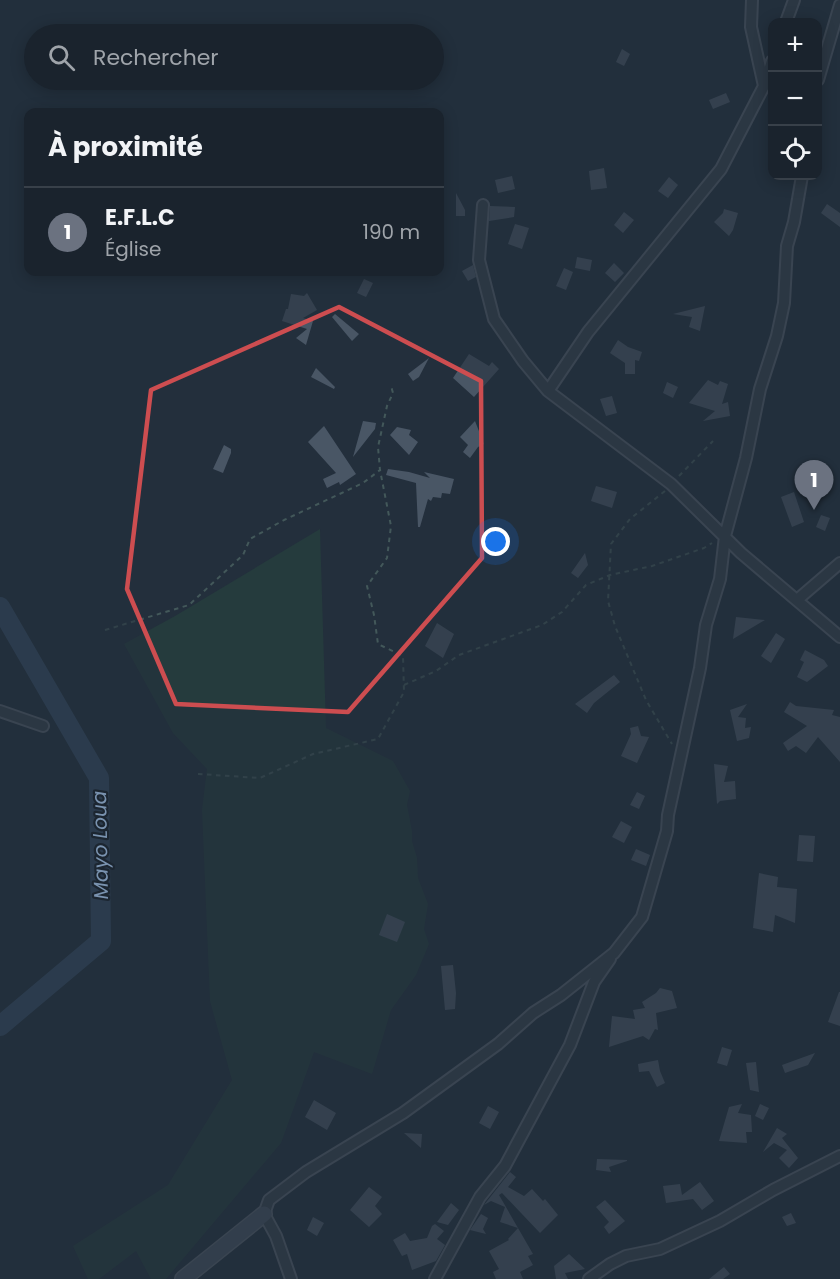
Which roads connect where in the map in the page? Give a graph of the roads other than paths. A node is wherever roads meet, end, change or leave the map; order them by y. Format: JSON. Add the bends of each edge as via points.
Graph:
{"nodes":[{"id":1,"x":752,"y":0,"type":"edge"},
{"id":2,"x":794,"y":0,"type":"edge"},
{"id":3,"x":840,"y":5,"type":"edge"},
{"id":4,"x":787,"y":18,"type":"edge"},
{"id":5,"x":768,"y":72,"type":"edge"},
{"id":6,"x":820,"y":72,"type":"edge"},
{"id":7,"x":764,"y":86,"type":"junction"},
{"id":8,"x":801,"y":180,"type":"edge"},
{"id":9,"x":483,"y":205,"type":"dead end"},
{"id":10,"x":548,"y":391,"type":"junction"},
{"id":11,"x":725,"y":536,"type":"junction"},
{"id":12,"x":840,"y":563,"type":"edge"},
{"id":13,"x":797,"y":600,"type":"junction"},
{"id":14,"x":840,"y":637,"type":"edge"},
{"id":15,"x":0,"y":711,"type":"edge"},
{"id":16,"x":44,"y":726,"type":"dead end"},
{"id":17,"x":614,"y":953,"type":"junction"},
{"id":18,"x":840,"y":1156,"type":"edge"},
{"id":19,"x":264,"y":1214,"type":"junction"},
{"id":20,"x":183,"y":1279,"type":"edge"},
{"id":21,"x":291,"y":1279,"type":"edge"},
{"id":22,"x":435,"y":1279,"type":"edge"},
{"id":23,"x":589,"y":1279,"type":"edge"}],
"edges":[{"from":1,"to":7,"type":"street","via":[[751,27]]},
{"from":2,"to":4,"type":"street"},
{"from":3,"to":6,"type":"street"},
{"from":5,"to":7,"type":"street"},
{"from":7,"to":10,"type":"street","via":[[721,169],[588,332]]},
{"from":8,"to":11,"type":"street","via":[[787,246],[784,303],[777,336],[760,389]]},
{"from":9,"to":10,"type":"street","via":[[479,260],[494,319]]},
{"from":10,"to":11,"type":"street","via":[[671,484]]},
{"from":11,"to":13,"type":"street"},
{"from":11,"to":17,"type":"street","via":[[720,579],[706,625],[667,831],[642,917]]},
{"from":12,"to":13,"type":"street"},
{"from":13,"to":14,"type":"street"},
{"from":15,"to":16,"type":"street"},
{"from":17,"to":19,"type":"street","via":[[403,1113],[306,1172],[269,1200]]},
{"from":17,"to":22,"type":"street","via":[[594,982],[570,1045],[505,1166],[480,1197]]},
{"from":18,"to":23,"type":"street","via":[[720,1221],[660,1249],[626,1256]]},
{"from":19,"to":20,"type":"main road"},
{"from":19,"to":21,"type":"street"}]}
